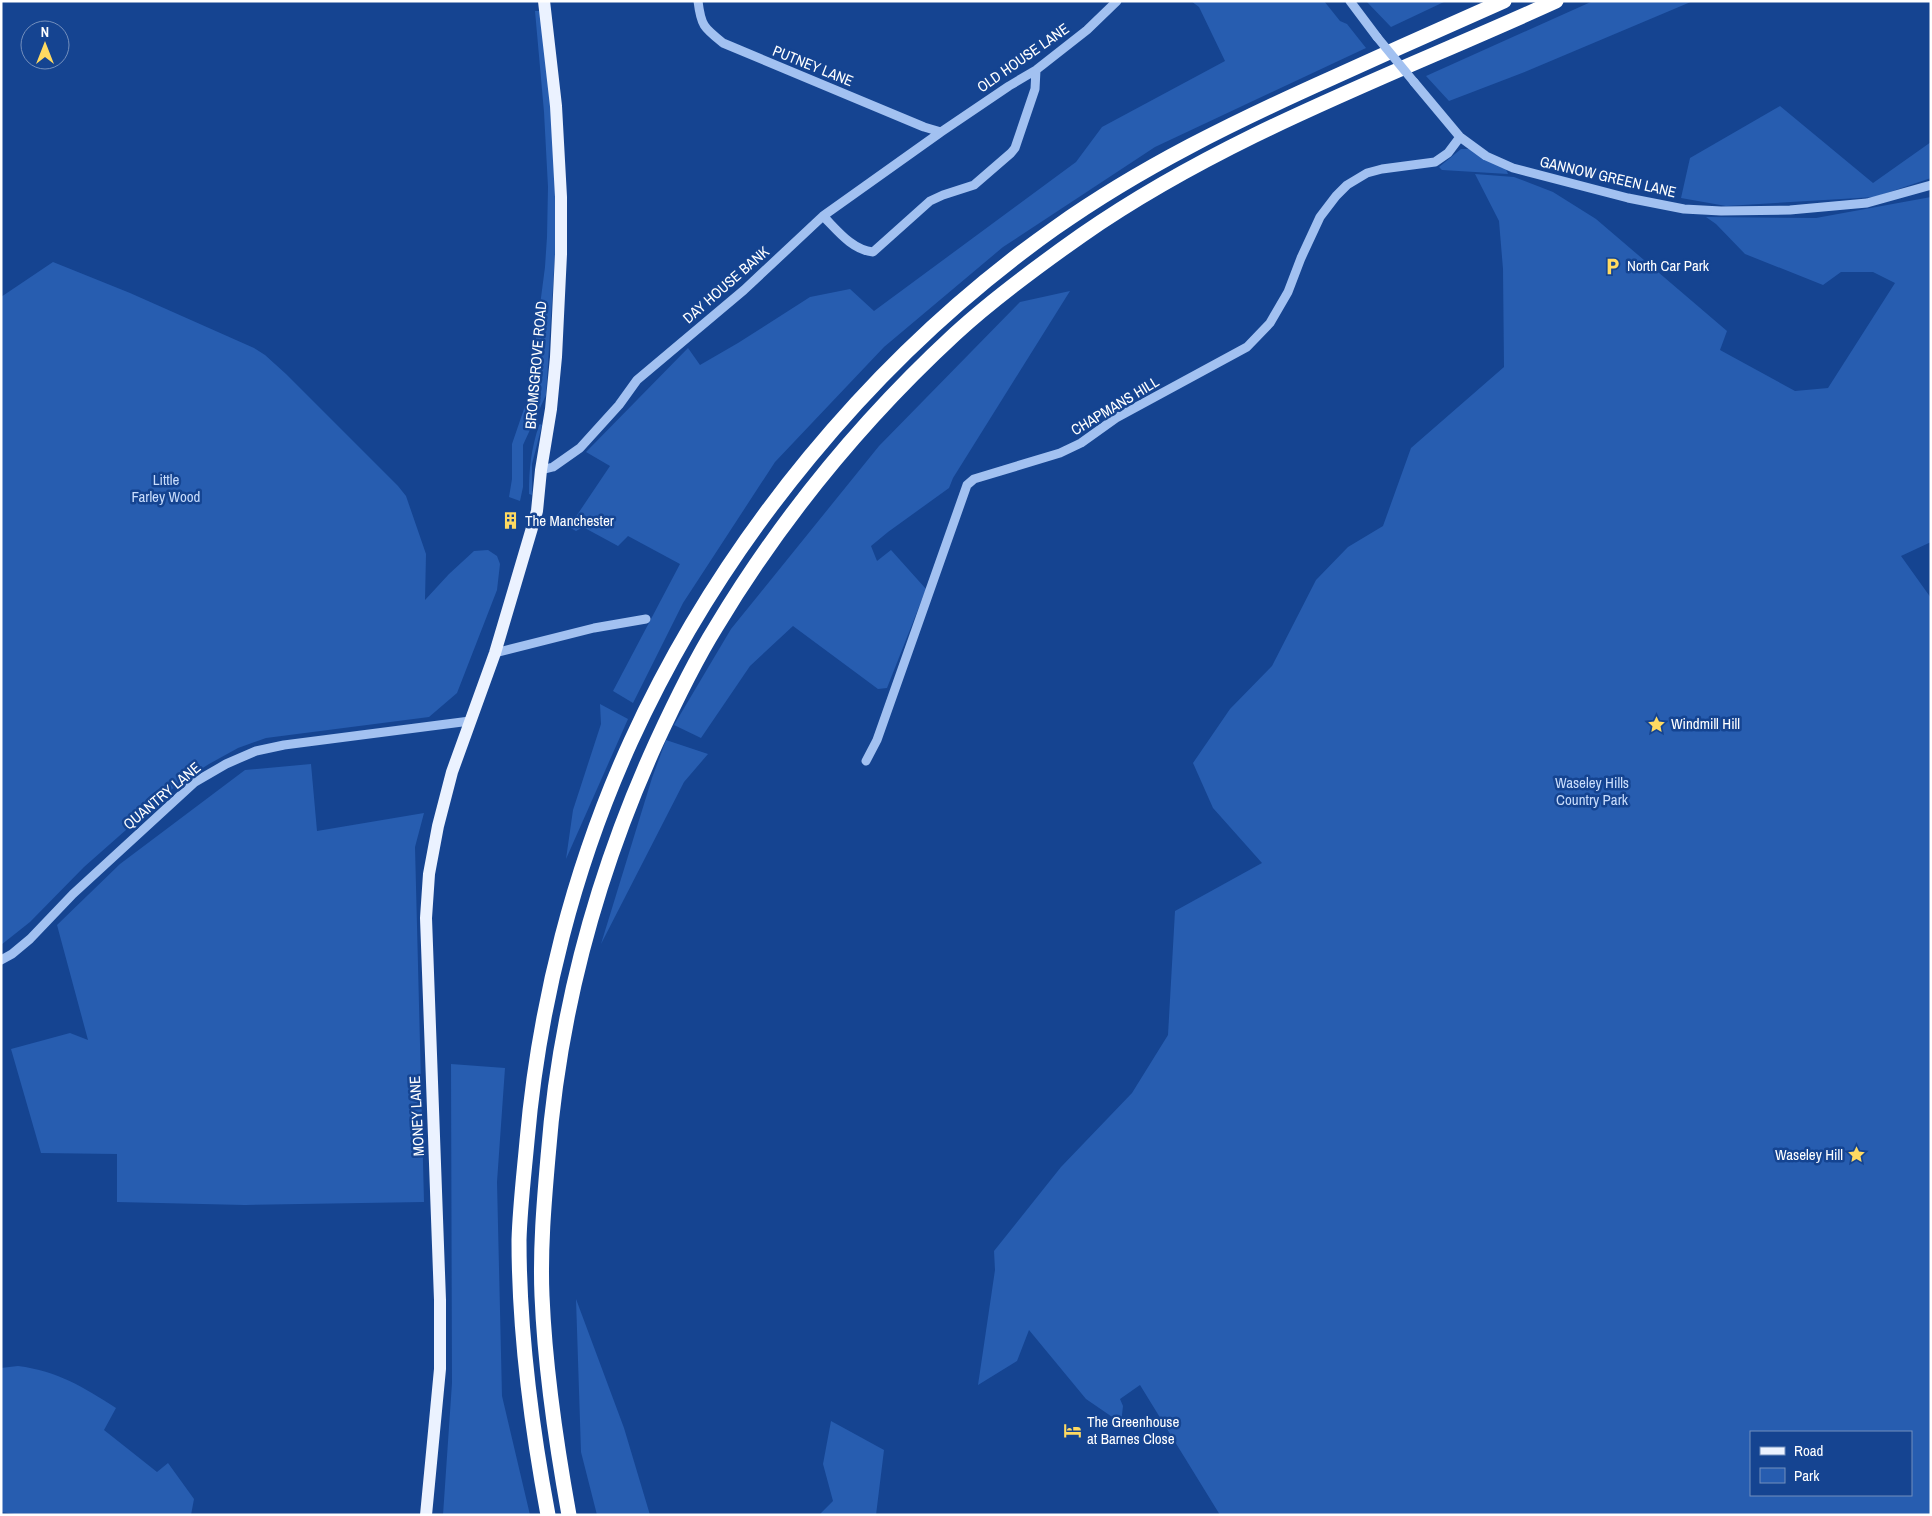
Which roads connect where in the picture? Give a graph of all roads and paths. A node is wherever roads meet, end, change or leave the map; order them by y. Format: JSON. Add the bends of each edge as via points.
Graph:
{"nodes":[{"id":1,"x":544,"y":1,"type":"edge"},
{"id":2,"x":698,"y":1,"type":"edge"},
{"id":3,"x":1117,"y":1,"type":"edge"},
{"id":4,"x":1350,"y":1,"type":"edge"},
{"id":5,"x":1504,"y":1,"type":"edge"},
{"id":6,"x":1556,"y":1,"type":"edge"},
{"id":7,"x":1036,"y":70,"type":"junction"},
{"id":8,"x":941,"y":132,"type":"junction"},
{"id":9,"x":1460,"y":137,"type":"junction"},
{"id":10,"x":1931,"y":185,"type":"edge"},
{"id":11,"x":823,"y":216,"type":"junction"},
{"id":12,"x":541,"y":470,"type":"junction"},
{"id":13,"x":646,"y":619,"type":"dead end"},
{"id":14,"x":495,"y":653,"type":"junction"},
{"id":15,"x":470,"y":721,"type":"junction"},
{"id":16,"x":866,"y":760,"type":"dead end"},
{"id":17,"x":1,"y":960,"type":"edge"},
{"id":18,"x":426,"y":1515,"type":"edge"},
{"id":19,"x":548,"y":1515,"type":"edge"},
{"id":20,"x":569,"y":1515,"type":"edge"}],
"edges":[{"from":1,"to":12,"type":"main road","name":"BROMSGROVE ROAD","via":[[556,115],[561,254],[556,357]]},
{"from":2,"to":8,"type":"street","name":"PUTNEY LANE","via":[[705,29],[723,42]]},
{"from":3,"to":7,"type":"street","name":"OLD HOUSE LANE","via":[[1087,30]]},
{"from":4,"to":9,"type":"street","name":"GANNOW GREEN LANE","bridge":true},
{"from":5,"to":19,"type":"highway","via":[[1280,101],[1204,139],[1132,178],[1054,229],[985,282],[874,384],[814,451],[754,530],[724,576],[656,690],[630,744],[578,883],[546,1006],[529,1114],[519,1238],[526,1369],[535,1446]]},
{"from":6,"to":20,"type":"highway","via":[[1304,112],[1182,173],[1086,232],[1031,272],[959,330],[890,397],[834,462],[773,542],[715,628],[674,704],[637,786],[603,877],[578,965],[561,1043],[543,1212],[542,1296],[552,1410]]},
{"from":7,"to":8,"type":"street","name":"OLD HOUSE LANE"},
{"from":7,"to":11,"type":"street","via":[[1035,89],[1015,148],[974,185],[930,201],[873,252],[854,245]]},
{"from":8,"to":11,"type":"street","name":"DAY HOUSE BANK"},
{"from":9,"to":10,"type":"street","name":"GANNOW GREEN LANE","via":[[1486,156],[1513,168],[1684,209],[1790,210],[1866,203]]},
{"from":9,"to":16,"type":"street","name":"CHAPMANS HILL","via":[[1448,153],[1435,162],[1382,169],[1367,173],[1347,185],[1320,217],[1288,292],[1270,323],[1247,348],[1116,418],[1081,443],[974,479],[968,485],[877,740]]},
{"from":11,"to":12,"type":"street","name":"DAY HOUSE BANK","via":[[744,290],[637,380],[580,448],[554,467]]},
{"from":12,"to":14,"type":"main road","name":"BROMSGROVE ROAD","via":[[537,512]]},
{"from":13,"to":14,"type":"street","via":[[594,628]]},
{"from":14,"to":15,"type":"main road","name":"BROMSGROVE ROAD"},
{"from":15,"to":17,"type":"street","name":"QUANTRY LANE","via":[[284,745],[256,751],[226,764],[195,782],[30,938]]},
{"from":15,"to":18,"type":"main road","name":"MONEY LANE","via":[[438,826],[429,874],[426,918],[440,1300],[440,1369]]}]}
